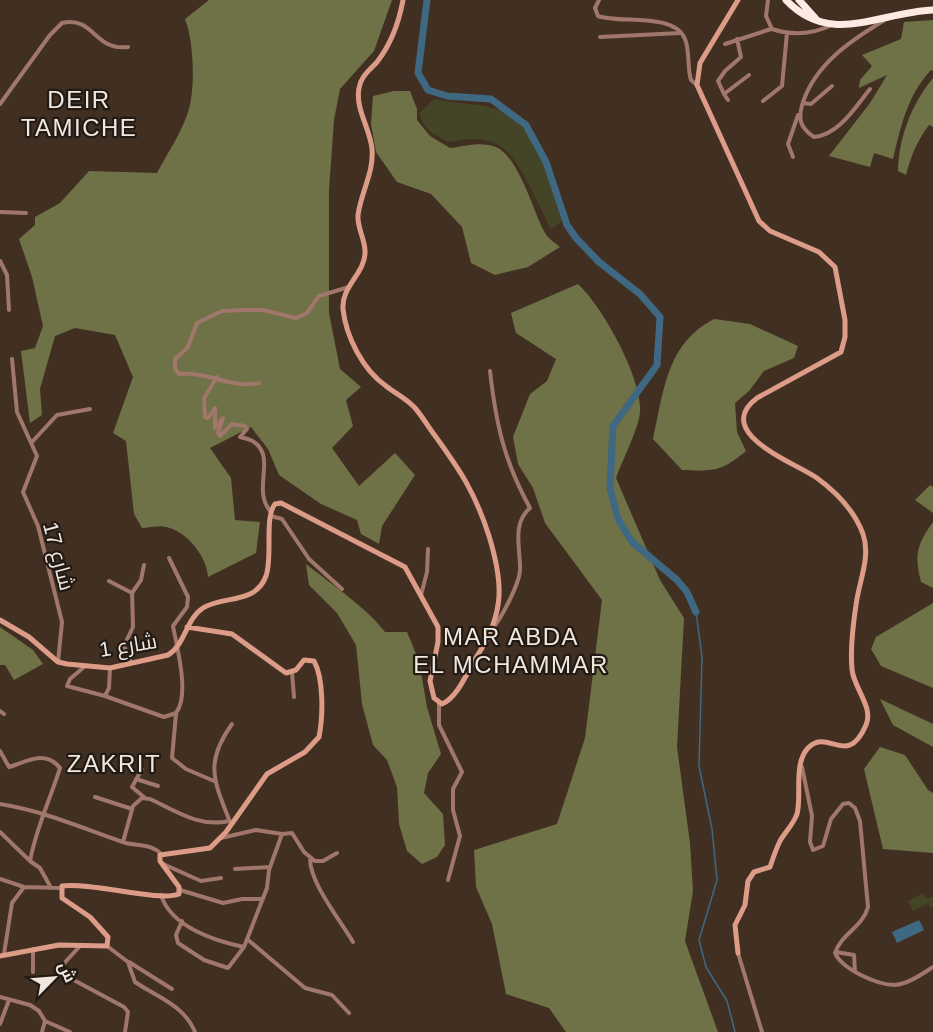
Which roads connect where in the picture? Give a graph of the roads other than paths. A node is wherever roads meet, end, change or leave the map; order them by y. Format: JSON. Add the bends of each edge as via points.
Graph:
{"nodes":[{"id":1,"x":404,"y":0,"type":"edge"},
{"id":2,"x":599,"y":0,"type":"edge"},
{"id":3,"x":738,"y":0,"type":"edge"},
{"id":4,"x":768,"y":0,"type":"edge"},
{"id":5,"x":786,"y":0,"type":"edge"},
{"id":6,"x":799,"y":0,"type":"edge"},
{"id":7,"x":933,"y":10,"type":"edge"},
{"id":8,"x":891,"y":15,"type":"junction"},
{"id":9,"x":819,"y":22,"type":"junction"},
{"id":10,"x":832,"y":26,"type":"junction"},
{"id":11,"x":772,"y":29,"type":"junction"},
{"id":12,"x":681,"y":33,"type":"junction"},
{"id":13,"x":787,"y":33,"type":"junction"},
{"id":14,"x":600,"y":38,"type":"dead end"},
{"id":15,"x":737,"y":39,"type":"junction"},
{"id":16,"x":725,"y":44,"type":"dead end"},
{"id":17,"x":128,"y":47,"type":"dead end"},
{"id":18,"x":749,"y":75,"type":"dead end"},
{"id":19,"x":697,"y":85,"type":"junction"},
{"id":20,"x":832,"y":86,"type":"dead end"},
{"id":21,"x":870,"y":89,"type":"dead end"},
{"id":22,"x":724,"y":94,"type":"junction"},
{"id":23,"x":728,"y":100,"type":"dead end"},
{"id":24,"x":763,"y":101,"type":"dead end"},
{"id":25,"x":803,"y":103,"type":"junction"},
{"id":26,"x":0,"y":104,"type":"edge"},
{"id":27,"x":798,"y":115,"type":"junction"},
{"id":28,"x":793,"y":157,"type":"dead end"},
{"id":29,"x":0,"y":212,"type":"edge"},
{"id":30,"x":26,"y":213,"type":"dead end"},
{"id":31,"x":0,"y":261,"type":"edge"},
{"id":32,"x":349,"y":287,"type":"junction"},
{"id":33,"x":9,"y":310,"type":"dead end"},
{"id":34,"x":12,"y":359,"type":"dead end"},
{"id":35,"x":490,"y":371,"type":"dead end"},
{"id":36,"x":217,"y":377,"type":"junction"},
{"id":37,"x":259,"y":383,"type":"dead end"},
{"id":38,"x":90,"y":410,"type":"dead end"},
{"id":39,"x":32,"y":442,"type":"junction"},
{"id":40,"x":271,"y":514,"type":"junction"},
{"id":41,"x":428,"y":549,"type":"dead end"},
{"id":42,"x":169,"y":558,"type":"dead end"},
{"id":43,"x":144,"y":565,"type":"dead end"},
{"id":44,"x":109,"y":581,"type":"dead end"},
{"id":45,"x":342,"y":589,"type":"dead end"},
{"id":46,"x":132,"y":593,"type":"junction"},
{"id":47,"x":421,"y":599,"type":"junction"},
{"id":48,"x":0,"y":620,"type":"edge"},
{"id":49,"x":187,"y":627,"type":"junction"},
{"id":50,"x":493,"y":628,"type":"junction"},
{"id":51,"x":178,"y":643,"type":"junction"},
{"id":52,"x":58,"y":662,"type":"junction"},
{"id":53,"x":131,"y":662,"type":"junction"},
{"id":54,"x":84,"y":667,"type":"junction"},
{"id":55,"x":110,"y":668,"type":"junction"},
{"id":56,"x":292,"y":672,"type":"junction"},
{"id":57,"x":105,"y":696,"type":"junction"},
{"id":58,"x":294,"y":697,"type":"dead end"},
{"id":59,"x":439,"y":703,"type":"junction"},
{"id":60,"x":176,"y":713,"type":"junction"},
{"id":61,"x":232,"y":724,"type":"dead end"},
{"id":62,"x":0,"y":751,"type":"edge"},
{"id":63,"x":802,"y":767,"type":"junction"},
{"id":64,"x":142,"y":769,"type":"dead end"},
{"id":65,"x":136,"y":779,"type":"junction"},
{"id":66,"x":214,"y":781,"type":"junction"},
{"id":67,"x":158,"y":786,"type":"dead end"},
{"id":68,"x":94,"y":797,"type":"dead end"},
{"id":69,"x":146,"y":798,"type":"junction"},
{"id":70,"x":0,"y":804,"type":"edge"},
{"id":71,"x":132,"y":808,"type":"junction"},
{"id":72,"x":42,"y":812,"type":"junction"},
{"id":73,"x":230,"y":823,"type":"junction"},
{"id":74,"x":0,"y":832,"type":"edge"},
{"id":75,"x":282,"y":834,"type":"junction"},
{"id":76,"x":221,"y":838,"type":"junction"},
{"id":77,"x":123,"y":842,"type":"junction"},
{"id":78,"x":337,"y":852,"type":"dead end"},
{"id":79,"x":161,"y":854,"type":"junction"},
{"id":80,"x":310,"y":859,"type":"junction"},
{"id":81,"x":30,"y":861,"type":"junction"},
{"id":82,"x":162,"y":864,"type":"junction"},
{"id":83,"x":270,"y":867,"type":"junction"},
{"id":84,"x":235,"y":869,"type":"dead end"},
{"id":85,"x":221,"y":878,"type":"dead end"},
{"id":86,"x":0,"y":879,"type":"edge"},
{"id":87,"x":448,"y":880,"type":"dead end"},
{"id":88,"x":50,"y":886,"type":"junction"},
{"id":89,"x":24,"y":887,"type":"junction"},
{"id":90,"x":61,"y":888,"type":"junction"},
{"id":91,"x":180,"y":890,"type":"junction"},
{"id":92,"x":161,"y":896,"type":"junction"},
{"id":93,"x":263,"y":899,"type":"junction"},
{"id":94,"x":182,"y":921,"type":"junction"},
{"id":95,"x":247,"y":939,"type":"junction"},
{"id":96,"x":352,"y":942,"type":"dead end"},
{"id":97,"x":80,"y":946,"type":"junction"},
{"id":98,"x":107,"y":946,"type":"junction"},
{"id":99,"x":244,"y":947,"type":"junction"},
{"id":100,"x":33,"y":949,"type":"junction"},
{"id":101,"x":836,"y":951,"type":"junction"},
{"id":102,"x":738,"y":953,"type":"joint"},
{"id":103,"x":2,"y":955,"type":"edge"},
{"id":104,"x":128,"y":962,"type":"junction"},
{"id":105,"x":933,"y":968,"type":"edge"},
{"id":106,"x":33,"y":972,"type":"dead end"},
{"id":107,"x":855,"y":972,"type":"junction"},
{"id":108,"x":172,"y":989,"type":"dead end"},
{"id":109,"x":0,"y":997,"type":"edge"},
{"id":110,"x":9,"y":1000,"type":"junction"},
{"id":111,"x":349,"y":1013,"type":"dead end"},
{"id":112,"x":45,"y":1021,"type":"junction"},
{"id":113,"x":0,"y":1024,"type":"edge"},
{"id":114,"x":42,"y":1032,"type":"edge"},
{"id":115,"x":70,"y":1032,"type":"edge"},
{"id":116,"x":125,"y":1032,"type":"edge"},
{"id":117,"x":195,"y":1032,"type":"edge"},
{"id":118,"x":762,"y":1032,"type":"edge"}],
"edges":[{"from":1,"to":32,"type":"street","via":[[394,32],[359,87],[372,164],[358,217],[364,261]]},
{"from":2,"to":12,"type":"street","via":[[595,8],[598,16],[608,20],[656,21]]},
{"from":3,"to":19,"type":"street","via":[[700,63]]},
{"from":4,"to":11,"type":"street","via":[[766,16]]},
{"from":5,"to":9,"type":"highway","via":[[802,15]]},
{"from":6,"to":9,"type":"highway"},
{"from":7,"to":8,"type":"highway"},
{"from":8,"to":10,"type":"highway"},
{"from":8,"to":25,"type":"street","via":[[821,69]]},
{"from":9,"to":10,"type":"highway"},
{"from":10,"to":13,"type":"street","via":[[811,33]]},
{"from":11,"to":13,"type":"street"},
{"from":11,"to":15,"type":"street"},
{"from":12,"to":14,"type":"street"},
{"from":12,"to":19,"type":"street","via":[[686,40],[691,81]]},
{"from":13,"to":24,"type":"street","via":[[782,86]]},
{"from":15,"to":16,"type":"street"},
{"from":15,"to":22,"type":"street","via":[[741,57],[718,81]]},
{"from":17,"to":26,"type":"street","via":[[108,46],[80,23],[62,24]]},
{"from":18,"to":22,"type":"street"},
{"from":19,"to":63,"type":"street","via":[[759,221],[770,231],[829,259],[837,271],[843,307],[846,330],[842,352],[750,403],[745,422],[755,441],[832,492],[857,522],[867,546],[855,608],[852,668],[868,722],[848,747],[826,741],[813,744],[804,754]]},
{"from":20,"to":25,"type":"street","via":[[811,104]]},
{"from":21,"to":27,"type":"street","via":[[842,122],[819,136],[805,129]]},
{"from":22,"to":23,"type":"street"},
{"from":25,"to":27,"type":"street"},
{"from":27,"to":28,"type":"street","via":[[788,144]]},
{"from":29,"to":30,"type":"street"},
{"from":31,"to":33,"type":"street","via":[[7,275]]},
{"from":32,"to":36,"type":"street","via":[[319,296],[307,313],[296,318],[255,309],[222,312],[197,323],[188,347],[175,359],[176,372]]},
{"from":32,"to":50,"type":"street","via":[[343,311],[366,368],[407,399],[422,416],[453,458],[479,505],[500,577]]},
{"from":34,"to":39,"type":"street","name":"شارع 17","via":[[17,412]]},
{"from":35,"to":50,"type":"street","via":[[501,443],[530,508],[520,526],[519,576]]},
{"from":36,"to":37,"type":"street","via":[[230,384]]},
{"from":36,"to":40,"type":"street","via":[[204,398],[205,417],[215,408],[215,428],[223,418],[220,436],[229,426],[245,426],[240,435],[254,441],[261,452],[265,469],[262,501]]},
{"from":38,"to":39,"type":"street","via":[[57,415]]},
{"from":39,"to":52,"type":"street","name":"شارع 17","via":[[37,456],[23,492],[38,526],[62,622]]},
{"from":40,"to":45,"type":"street","via":[[282,519],[309,559]]},
{"from":40,"to":47,"type":"street","via":[[276,504],[283,504],[363,548],[397,561],[405,567]]},
{"from":40,"to":49,"type":"street","name":"شارع 1","via":[[269,563],[259,586],[242,598],[205,607]]},
{"from":41,"to":47,"type":"street"},
{"from":42,"to":51,"type":"street","via":[[188,597],[187,607],[173,626]]},
{"from":43,"to":46,"type":"street","via":[[141,580]]},
{"from":44,"to":46,"type":"street"},
{"from":46,"to":53,"type":"street","via":[[133,627],[124,646]]},
{"from":47,"to":59,"type":"street","via":[[438,627],[430,681],[432,695]]},
{"from":48,"to":52,"type":"street","via":[[30,637]]},
{"from":49,"to":51,"type":"street","name":"شارع 1"},
{"from":49,"to":56,"type":"street","via":[[232,634],[281,671]]},
{"from":50,"to":59,"type":"street","via":[[450,699]]},
{"from":51,"to":53,"type":"street","name":"شارع 1","via":[[168,655]]},
{"from":51,"to":60,"type":"street","via":[[182,703]]},
{"from":52,"to":54,"type":"street","name":"شارع 1"},
{"from":53,"to":55,"type":"street","name":"شارع 1"},
{"from":54,"to":55,"type":"street","name":"شارع 1"},
{"from":54,"to":57,"type":"street","via":[[69,679],[67,686]]},
{"from":55,"to":57,"type":"street"},
{"from":56,"to":58,"type":"street"},
{"from":56,"to":73,"type":"street","via":[[308,659],[316,665],[319,737],[306,752],[267,774]]},
{"from":57,"to":60,"type":"street","via":[[164,717]]},
{"from":59,"to":87,"type":"street","via":[[439,725],[462,772],[453,789],[453,810],[460,836]]},
{"from":60,"to":66,"type":"street","via":[[173,759],[186,770]]},
{"from":61,"to":66,"type":"street","via":[[218,749]]},
{"from":62,"to":72,"type":"street","via":[[9,766],[32,758],[49,760],[60,768]]},
{"from":63,"to":101,"type":"street","via":[[812,816],[813,850],[823,846],[831,819],[843,804],[855,808],[860,821],[868,907],[865,918]]},
{"from":63,"to":102,"type":"street","via":[[796,815],[770,867],[754,872],[748,880],[745,905],[735,925]]},
{"from":64,"to":65,"type":"street"},
{"from":65,"to":67,"type":"street"},
{"from":65,"to":69,"type":"street","via":[[132,787]]},
{"from":66,"to":73,"type":"street"},
{"from":68,"to":71,"type":"street"},
{"from":69,"to":71,"type":"street","via":[[136,801]]},
{"from":69,"to":73,"type":"street","via":[[202,822]]},
{"from":70,"to":72,"type":"street"},
{"from":71,"to":77,"type":"street"},
{"from":72,"to":77,"type":"street"},
{"from":72,"to":81,"type":"street"},
{"from":73,"to":76,"type":"street"},
{"from":74,"to":81,"type":"street"},
{"from":75,"to":76,"type":"street","via":[[256,830]]},
{"from":75,"to":80,"type":"street","via":[[292,833]]},
{"from":75,"to":83,"type":"street"},
{"from":76,"to":79,"type":"street","via":[[206,850]]},
{"from":77,"to":79,"type":"street","via":[[152,848]]},
{"from":78,"to":80,"type":"street","via":[[323,861]]},
{"from":79,"to":82,"type":"street"},
{"from":80,"to":96,"type":"street","via":[[317,882]]},
{"from":81,"to":88,"type":"street","via":[[40,868]]},
{"from":82,"to":85,"type":"street","via":[[201,881]]},
{"from":82,"to":91,"type":"street"},
{"from":83,"to":84,"type":"street"},
{"from":83,"to":93,"type":"street"},
{"from":86,"to":89,"type":"street"},
{"from":88,"to":89,"type":"street"},
{"from":88,"to":90,"type":"street"},
{"from":89,"to":103,"type":"street","via":[[12,903]]},
{"from":90,"to":92,"type":"street","via":[[107,888]]},
{"from":90,"to":98,"type":"street","via":[[62,898],[99,926],[109,941]]},
{"from":91,"to":92,"type":"street","via":[[175,895]]},
{"from":91,"to":93,"type":"street","via":[[223,903]]},
{"from":92,"to":94,"type":"street"},
{"from":93,"to":95,"type":"street"},
{"from":94,"to":99,"type":"street","via":[[200,934]]},
{"from":94,"to":99,"type":"street","via":[[176,934],[178,943],[204,960],[228,968]]},
{"from":95,"to":99,"type":"street"},
{"from":95,"to":111,"type":"street","via":[[305,988],[332,995]]},
{"from":97,"to":98,"type":"street"},
{"from":97,"to":100,"type":"street"},
{"from":97,"to":116,"type":"street","via":[[58,973],[124,1007],[128,1012]]},
{"from":98,"to":104,"type":"street"},
{"from":100,"to":103,"type":"street"},
{"from":100,"to":106,"type":"street"},
{"from":101,"to":107,"type":"street","via":[[842,963]]},
{"from":101,"to":107,"type":"street","via":[[854,955]]},
{"from":102,"to":118,"type":"street"},
{"from":104,"to":108,"type":"street"},
{"from":104,"to":117,"type":"street","via":[[135,982],[173,1005]]},
{"from":105,"to":107,"type":"street","via":[[895,985]]},
{"from":109,"to":110,"type":"street"},
{"from":110,"to":112,"type":"street","via":[[34,1008]]},
{"from":110,"to":113,"type":"street"},
{"from":112,"to":114,"type":"street"},
{"from":112,"to":115,"type":"street"}]}
